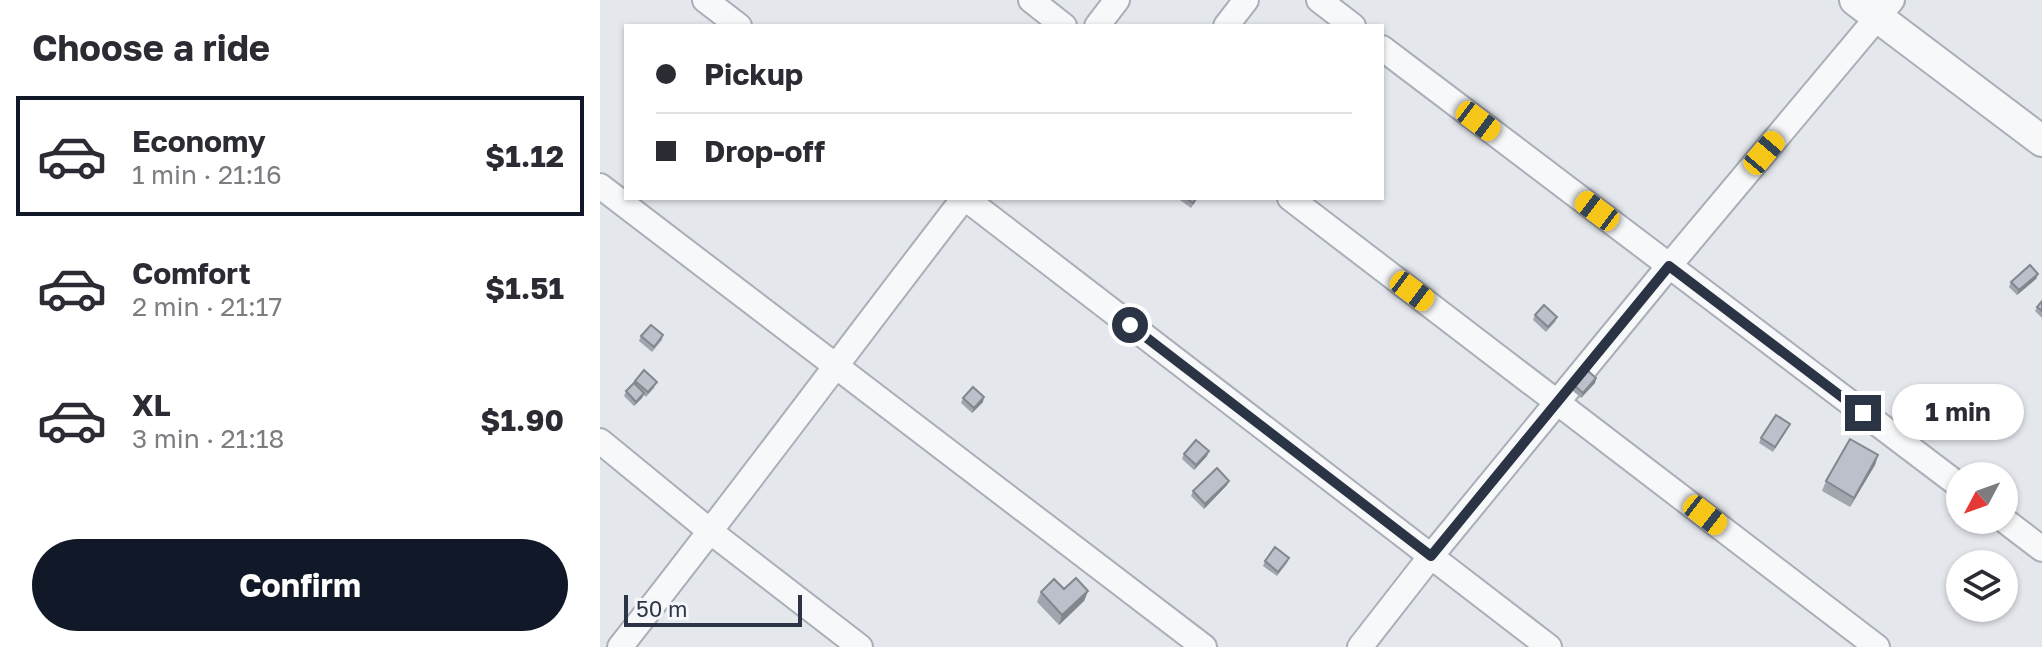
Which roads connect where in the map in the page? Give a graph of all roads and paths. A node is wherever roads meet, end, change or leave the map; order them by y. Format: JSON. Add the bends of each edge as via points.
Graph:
{"nodes":[{"id":1,"x":705,"y":0,"type":"edge"},
{"id":2,"x":1031,"y":0,"type":"edge"},
{"id":3,"x":1117,"y":0,"type":"edge"},
{"id":4,"x":1246,"y":0,"type":"edge"},
{"id":5,"x":1319,"y":0,"type":"edge"},
{"id":6,"x":1875,"y":6,"type":"edge"},
{"id":7,"x":736,"y":24,"type":"edge"},
{"id":8,"x":1061,"y":24,"type":"edge"},
{"id":9,"x":1099,"y":24,"type":"edge"},
{"id":10,"x":1228,"y":24,"type":"edge"},
{"id":11,"x":1350,"y":24,"type":"edge"},
{"id":12,"x":1384,"y":50,"type":"edge"},
{"id":13,"x":2042,"y":141,"type":"edge"},
{"id":14,"x":600,"y":186,"type":"edge"},
{"id":15,"x":963,"y":200,"type":"edge"},
{"id":16,"x":968,"y":200,"type":"edge"},
{"id":17,"x":1293,"y":200,"type":"edge"},
{"id":18,"x":1669,"y":266,"type":"junction"},
{"id":19,"x":836,"y":364,"type":"junction"},
{"id":20,"x":1558,"y":403,"type":"junction"},
{"id":21,"x":600,"y":441,"type":"edge"},
{"id":22,"x":1946,"y":475,"type":"edge"},
{"id":23,"x":2018,"y":531,"type":"edge"},
{"id":24,"x":711,"y":532,"type":"junction"},
{"id":25,"x":2042,"y":549,"type":"edge"},
{"id":26,"x":1431,"y":556,"type":"junction"},
{"id":27,"x":620,"y":647,"type":"edge"},
{"id":28,"x":860,"y":647,"type":"edge"},
{"id":29,"x":1204,"y":647,"type":"edge"},
{"id":30,"x":1360,"y":647,"type":"edge"},
{"id":31,"x":1549,"y":647,"type":"edge"},
{"id":32,"x":1877,"y":647,"type":"edge"}],
"edges":[{"from":1,"to":7,"type":"street"},
{"from":2,"to":8,"type":"street"},
{"from":3,"to":9,"type":"street"},
{"from":4,"to":10,"type":"street"},
{"from":5,"to":11,"type":"street"},
{"from":6,"to":13,"type":"street"},
{"from":6,"to":18,"type":"street"},
{"from":12,"to":18,"type":"street"},
{"from":14,"to":19,"type":"street"},
{"from":15,"to":19,"type":"street"},
{"from":16,"to":26,"type":"street"},
{"from":17,"to":20,"type":"street"},
{"from":18,"to":20,"type":"street"},
{"from":18,"to":22,"type":"street"},
{"from":19,"to":24,"type":"street"},
{"from":19,"to":29,"type":"street"},
{"from":20,"to":26,"type":"street"},
{"from":20,"to":32,"type":"street"},
{"from":21,"to":24,"type":"street"},
{"from":23,"to":25,"type":"street"},
{"from":24,"to":27,"type":"street"},
{"from":24,"to":28,"type":"street"},
{"from":26,"to":30,"type":"street"},
{"from":26,"to":31,"type":"street"}]}
